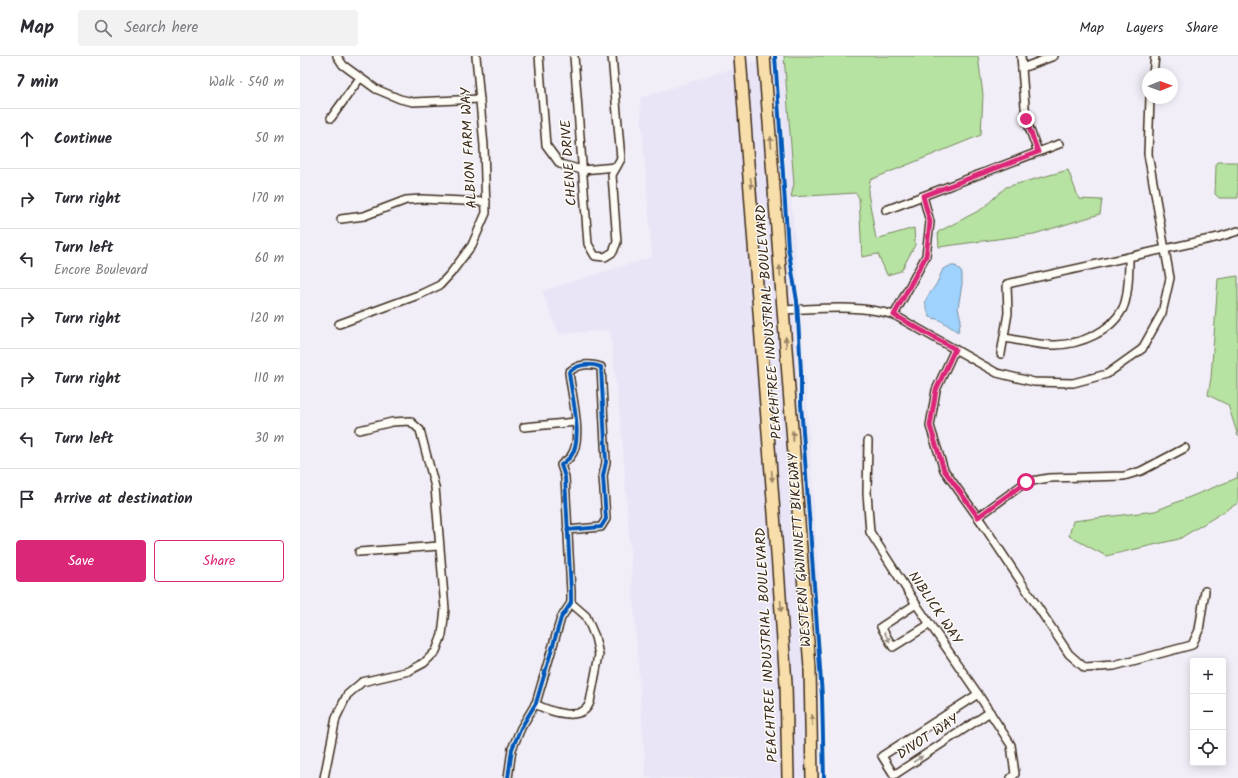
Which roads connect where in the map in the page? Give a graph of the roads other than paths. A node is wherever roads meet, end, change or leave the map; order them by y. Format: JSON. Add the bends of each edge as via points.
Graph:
{"nodes":[{"id":1,"x":337,"y":56,"type":"edge"},
{"id":2,"x":476,"y":56,"type":"edge"},
{"id":3,"x":540,"y":56,"type":"edge"},
{"id":4,"x":574,"y":56,"type":"edge"},
{"id":5,"x":612,"y":56,"type":"edge"},
{"id":6,"x":740,"y":56,"type":"edge"},
{"id":7,"x":764,"y":56,"type":"edge"},
{"id":8,"x":1021,"y":56,"type":"edge"},
{"id":9,"x":1054,"y":56,"type":"edge"},
{"id":10,"x":1155,"y":56,"type":"edge"},
{"id":11,"x":1022,"y":68,"type":"junction"},
{"id":12,"x":1154,"y":68,"type":"edge"},
{"id":13,"x":360,"y":78,"type":"junction"},
{"id":14,"x":480,"y":99,"type":"junction"},
{"id":15,"x":1150,"y":104,"type":"edge"},
{"id":16,"x":331,"y":118,"type":"dead end"},
{"id":17,"x":1059,"y":144,"type":"dead end"},
{"id":18,"x":1038,"y":152,"type":"junction"},
{"id":19,"x":616,"y":167,"type":"junction"},
{"id":20,"x":582,"y":170,"type":"junction"},
{"id":21,"x":923,"y":196,"type":"junction"},
{"id":22,"x":486,"y":202,"type":"junction"},
{"id":23,"x":886,"y":210,"type":"dead end"},
{"id":24,"x":341,"y":219,"type":"dead end"},
{"id":25,"x":1238,"y":231,"type":"edge"},
{"id":26,"x":1165,"y":249,"type":"junction"},
{"id":27,"x":1130,"y":257,"type":"junction"},
{"id":28,"x":783,"y":310,"type":"junction"},
{"id":29,"x":894,"y":315,"type":"junction"},
{"id":30,"x":339,"y":324,"type":"dead end"},
{"id":31,"x":1004,"y":338,"type":"junction"},
{"id":32,"x":955,"y":349,"type":"junction"},
{"id":33,"x":1002,"y":354,"type":"dead end"},
{"id":34,"x":576,"y":422,"type":"junction"},
{"id":35,"x":524,"y":427,"type":"dead end"},
{"id":36,"x":359,"y":430,"type":"dead end"},
{"id":37,"x":868,"y":441,"type":"dead end"},
{"id":38,"x":1185,"y":448,"type":"dead end"},
{"id":39,"x":978,"y":517,"type":"junction"},
{"id":40,"x":567,"y":530,"type":"junction"},
{"id":41,"x":439,"y":546,"type":"junction"},
{"id":42,"x":359,"y":552,"type":"dead end"},
{"id":43,"x":1205,"y":591,"type":"dead end"},
{"id":44,"x":571,"y":603,"type":"junction"},
{"id":45,"x":916,"y":604,"type":"junction"},
{"id":46,"x":930,"y":624,"type":"junction"},
{"id":47,"x":978,"y":694,"type":"junction"},
{"id":48,"x":535,"y":704,"type":"junction"},
{"id":49,"x":990,"y":712,"type":"junction"},
{"id":50,"x":324,"y":778,"type":"edge"},
{"id":51,"x":508,"y":778,"type":"edge"},
{"id":52,"x":788,"y":778,"type":"edge"},
{"id":53,"x":812,"y":778,"type":"edge"},
{"id":54,"x":1011,"y":778,"type":"edge"}],
"edges":[{"from":1,"to":13,"type":"street","via":[[343,65]]},
{"from":2,"to":14,"type":"street","name":"ALBION FARM WAY"},
{"from":3,"to":20,"type":"street","via":[[546,145],[560,164]]},
{"from":4,"to":20,"type":"street","name":"CHENE DRIVE"},
{"from":5,"to":19,"type":"street","via":[[621,159]]},
{"from":6,"to":52,"type":"highway","name":"PEACHTREE INDUSTRIAL BOULEVARD","one_way":true,"via":[[786,684]]},
{"from":28,"to":7,"type":"highway","name":"PEACHTREE INDUSTRIAL BOULEVARD","one_way":true},
{"from":8,"to":11,"type":"street"},
{"from":9,"to":11,"type":"street"},
{"from":10,"to":12,"type":"street"},
{"from":11,"to":18,"type":"street","via":[[1026,119]]},
{"from":13,"to":14,"type":"street","via":[[376,89],[414,102]]},
{"from":13,"to":16,"type":"street"},
{"from":14,"to":22,"type":"street","name":"ALBION FARM WAY"},
{"from":15,"to":26,"type":"street","via":[[1148,154]]},
{"from":17,"to":18,"type":"street"},
{"from":18,"to":21,"type":"street"},
{"from":19,"to":20,"type":"street"},
{"from":19,"to":20,"type":"street","name":"CHENE DRIVE","via":[[612,175],[617,242],[613,252],[605,257],[595,256],[588,244]]},
{"from":21,"to":23,"type":"street"},
{"from":21,"to":29,"type":"street","via":[[930,222],[926,256]]},
{"from":22,"to":24,"type":"street","via":[[421,198],[406,200],[364,216]]},
{"from":22,"to":30,"type":"street","name":"ALBION FARM WAY","via":[[486,213],[472,244],[452,273],[440,285]]},
{"from":25,"to":26,"type":"street"},
{"from":26,"to":27,"type":"street"},
{"from":26,"to":32,"type":"street","via":[[1170,278],[1162,313],[1142,349],[1107,374],[1073,383],[1034,382],[997,373]]},
{"from":27,"to":31,"type":"street","via":[[1007,284],[1008,313]]},
{"from":27,"to":31,"type":"street","via":[[1123,308],[1103,332],[1086,339],[1056,345]]},
{"from":28,"to":29,"type":"street","via":[[846,307],[876,309]]},
{"from":53,"to":28,"type":"highway","name":"PEACHTREE INDUSTRIAL BOULEVARD","one_way":true,"via":[[810,668]]},
{"from":29,"to":32,"type":"street"},
{"from":31,"to":33,"type":"street"},
{"from":32,"to":39,"type":"street","via":[[936,390],[930,426],[944,470]]},
{"from":34,"to":35,"type":"street"},
{"from":34,"to":40,"type":"street","via":[[576,446],[571,456],[561,465]]},
{"from":34,"to":40,"type":"street","via":[[570,372],[588,364],[601,367],[606,519],[601,527]]},
{"from":36,"to":41,"type":"street","via":[[392,422],[410,421],[420,430],[435,487]]},
{"from":37,"to":45,"type":"street","name":"NIBLICK WAY","via":[[867,493],[870,532]]},
{"from":38,"to":39,"type":"street","via":[[1142,471],[1124,476],[1049,478],[1026,482]]},
{"from":39,"to":43,"type":"street","via":[[1069,654],[1085,668],[1114,666],[1192,645],[1199,630]]},
{"from":40,"to":44,"type":"street"},
{"from":41,"to":42,"type":"street"},
{"from":41,"to":50,"type":"street","via":[[445,609],[442,635],[436,651],[409,671],[362,682],[347,695],[336,718]]},
{"from":44,"to":48,"type":"street","via":[[561,618]]},
{"from":44,"to":48,"type":"street","via":[[586,616],[599,655],[588,709],[581,714],[555,712]]},
{"from":45,"to":46,"type":"street","name":"NIBLICK WAY"},
{"from":45,"to":46,"type":"street","one_way":true,"via":[[881,627],[893,647]]},
{"from":46,"to":47,"type":"street","name":"NIBLICK WAY"},
{"from":47,"to":49,"type":"street","name":"NIBLICK WAY"},
{"from":47,"to":49,"type":"street","name":"DIVOT WAY","one_way":true,"via":[[882,756],[894,774]]},
{"from":48,"to":51,"type":"street","via":[[512,749]]},
{"from":49,"to":54,"type":"street","name":"NIBLICK WAY","via":[[1011,745],[1015,774]]}]}
